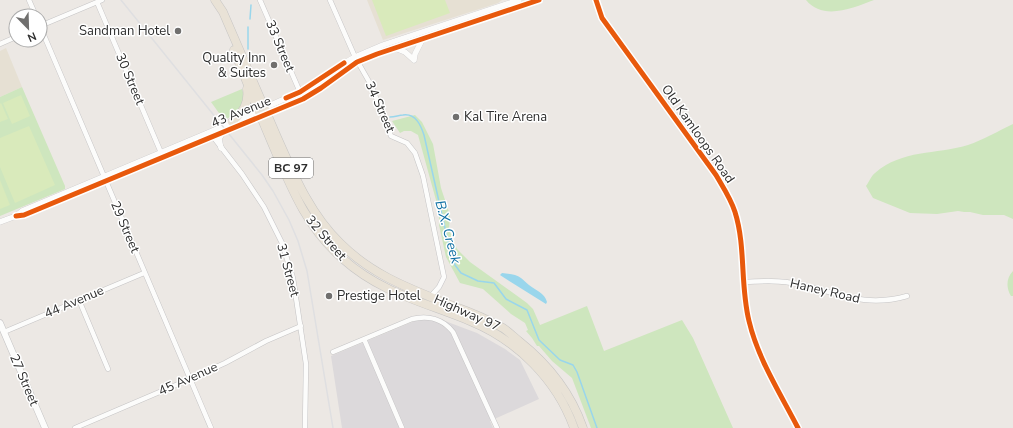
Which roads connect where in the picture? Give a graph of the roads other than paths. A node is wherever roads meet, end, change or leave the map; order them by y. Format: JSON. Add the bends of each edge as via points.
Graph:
{"nodes":[{"id":1,"x":216,"y":0,"type":"edge"},
{"id":2,"x":260,"y":0,"type":"edge"},
{"id":3,"x":330,"y":0,"type":"edge"},
{"id":4,"x":519,"y":0,"type":"edge"},
{"id":5,"x":539,"y":0,"type":"edge"},
{"id":6,"x":100,"y":1,"type":"edge"},
{"id":7,"x":596,"y":1,"type":"edge"},
{"id":8,"x":508,"y":2,"type":"edge"},
{"id":9,"x":48,"y":23,"type":"edge"},
{"id":10,"x":423,"y":38,"type":"junction"},
{"id":11,"x":48,"y":45,"type":"edge"},
{"id":12,"x":395,"y":48,"type":"junction"},
{"id":13,"x":356,"y":60,"type":"junction"},
{"id":14,"x":245,"y":78,"type":"junction"},
{"id":15,"x":300,"y":92,"type":"junction"},
{"id":16,"x":303,"y":99,"type":"junction"},
{"id":17,"x":263,"y":112,"type":"junction"},
{"id":18,"x":232,"y":122,"type":"junction"},
{"id":19,"x":223,"y":131,"type":"junction"},
{"id":20,"x":211,"y":134,"type":"junction"},
{"id":21,"x":221,"y":148,"type":"junction"},
{"id":22,"x":162,"y":154,"type":"junction"},
{"id":23,"x":104,"y":179,"type":"junction"},
{"id":24,"x":0,"y":222,"type":"edge"},
{"id":25,"x":329,"y":232,"type":"junction"},
{"id":26,"x":322,"y":238,"type":"junction"},
{"id":27,"x":144,"y":273,"type":"junction"},
{"id":28,"x":378,"y":274,"type":"joint"},
{"id":29,"x":743,"y":282,"type":"junction"},
{"id":30,"x":401,"y":296,"type":"joint"},
{"id":31,"x":907,"y":296,"type":"dead end"},
{"id":32,"x":430,"y":297,"type":"junction"},
{"id":33,"x":79,"y":300,"type":"junction"},
{"id":34,"x":0,"y":323,"type":"edge"},
{"id":35,"x":301,"y":326,"type":"junction"},
{"id":36,"x":4,"y":332,"type":"junction"},
{"id":37,"x":364,"y":339,"type":"junction"},
{"id":38,"x":333,"y":352,"type":"dead end"},
{"id":39,"x":108,"y":369,"type":"dead end"},
{"id":40,"x":190,"y":379,"type":"junction"},
{"id":41,"x":45,"y":428,"type":"edge"},
{"id":42,"x":75,"y":428,"type":"edge"},
{"id":43,"x":211,"y":428,"type":"edge"},
{"id":44,"x":305,"y":428,"type":"edge"},
{"id":45,"x":402,"y":428,"type":"edge"},
{"id":46,"x":497,"y":428,"type":"edge"},
{"id":47,"x":574,"y":428,"type":"edge"},
{"id":48,"x":583,"y":428,"type":"edge"},
{"id":49,"x":798,"y":428,"type":"edge"}],
"edges":[{"from":1,"to":14,"type":"highway","name":"32 Street","number":"BC 97","via":[[218,14]]},
{"from":1,"to":17,"type":"highway","name":"32 Street","number":"BC 97"},
{"from":2,"to":15,"type":"street","name":"33 Street"},
{"from":3,"to":13,"type":"street","name":"34 Street"},
{"from":4,"to":8,"type":"street","name":"43 Avenue"},
{"from":5,"to":10,"type":"street","name":"43 Avenue"},
{"from":6,"to":9,"type":"street"},
{"from":6,"to":22,"type":"street","name":"30 Street"},
{"from":7,"to":29,"type":"street","name":"Old Kamloops Road","via":[[602,18],[716,175],[729,197],[740,235]]},
{"from":8,"to":13,"type":"street","name":"43 Avenue","via":[[383,45]]},
{"from":10,"to":12,"type":"street","name":"43 Avenue"},
{"from":10,"to":12,"type":"street","via":[[414,60]]},
{"from":11,"to":23,"type":"street","name":"29 Street"},
{"from":12,"to":13,"type":"street","name":"43 Avenue"},
{"from":13,"to":15,"type":"street","name":"43 Avenue","via":[[341,65]]},
{"from":13,"to":16,"type":"street","name":"43 Avenue"},
{"from":13,"to":32,"type":"street","name":"34 Street","via":[[371,85],[391,136],[407,143],[415,153],[423,176],[444,277]]},
{"from":14,"to":17,"type":"highway","name":"32 Street","number":"BC 97"},
{"from":14,"to":18,"type":"highway","via":[[248,100],[243,111]]},
{"from":15,"to":16,"type":"street","name":"33 Street"},
{"from":15,"to":17,"type":"street","name":"43 Avenue"},
{"from":16,"to":17,"type":"street","name":"43 Avenue"},
{"from":17,"to":18,"type":"street","name":"43 Avenue"},
{"from":17,"to":19,"type":"street","name":"43 Avenue"},
{"from":17,"to":25,"type":"highway","name":"32 Street","number":"BC 97","via":[[306,198]]},
{"from":17,"to":26,"type":"highway","name":"32 Street","number":"BC 97","via":[[296,198]]},
{"from":18,"to":20,"type":"street","name":"43 Avenue"},
{"from":19,"to":20,"type":"street","name":"43 Avenue"},
{"from":19,"to":21,"type":"street","via":[[219,139]]},
{"from":20,"to":21,"type":"street","name":"31 Street"},
{"from":20,"to":22,"type":"street","name":"43 Avenue"},
{"from":21,"to":35,"type":"street","name":"31 Street","via":[[264,207],[282,243],[293,278]]},
{"from":22,"to":23,"type":"street","name":"43 Avenue"},
{"from":23,"to":24,"type":"street","name":"43 Avenue","via":[[24,215]]},
{"from":23,"to":27,"type":"street","name":"29 Street"},
{"from":25,"to":26,"type":"street"},
{"from":25,"to":28,"type":"highway","name":"32 Street","number":"BC 97"},
{"from":26,"to":30,"type":"highway","name":"32 Street","number":"BC 97","via":[[357,271]]},
{"from":27,"to":33,"type":"street","name":"44 Avenue"},
{"from":27,"to":40,"type":"street","name":"29 Street"},
{"from":28,"to":32,"type":"highway","name":"Highway 97","number":"BC 97"},
{"from":29,"to":31,"type":"street","name":"Haney Road","via":[[799,284],[860,300]]},
{"from":29,"to":49,"type":"street","name":"Old Kamloops Road","via":[[754,338]]},
{"from":30,"to":47,"type":"highway","name":"Highway 97","number":"BC 97","via":[[470,321],[499,335],[530,359],[556,390]]},
{"from":32,"to":48,"type":"highway","name":"Highway 97","number":"BC 97","via":[[503,328],[537,356],[562,385]]},
{"from":33,"to":36,"type":"street","name":"44 Avenue"},
{"from":33,"to":39,"type":"street"},
{"from":34,"to":36,"type":"main road","name":"27 Street"},
{"from":35,"to":40,"type":"street","name":"45 Avenue"},
{"from":35,"to":44,"type":"street","name":"31 Street","via":[[306,364]]},
{"from":36,"to":41,"type":"main road","name":"27 Street"},
{"from":37,"to":38,"type":"street"},
{"from":37,"to":45,"type":"street"},
{"from":37,"to":46,"type":"street","via":[[421,316],[448,325]]},
{"from":40,"to":42,"type":"street","name":"45 Avenue"},
{"from":40,"to":43,"type":"street","name":"29 Street"}]}
